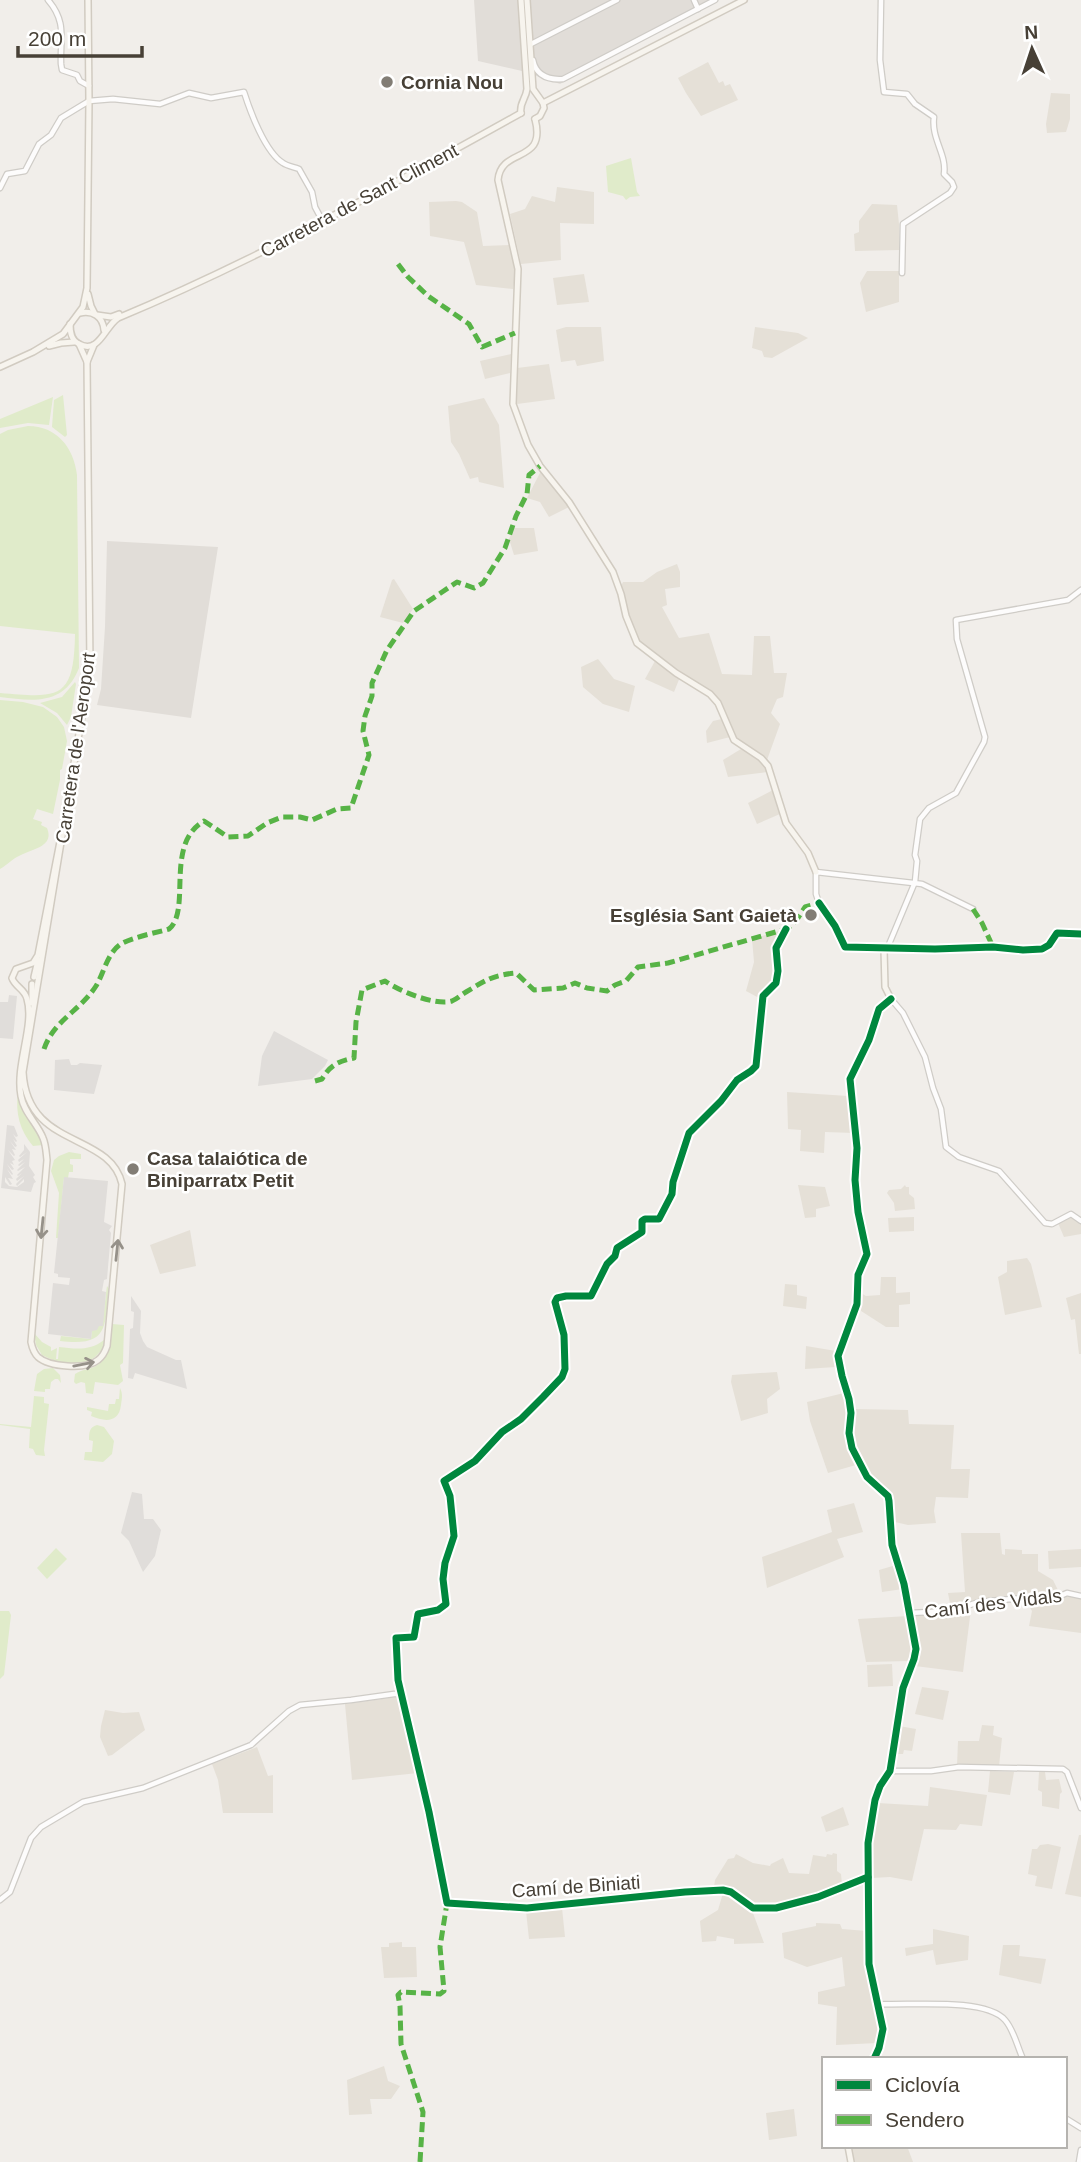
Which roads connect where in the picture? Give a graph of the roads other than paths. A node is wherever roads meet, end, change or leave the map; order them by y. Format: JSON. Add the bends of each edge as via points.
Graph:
{"nodes":[{"id":1,"x":48,"y":0,"type":"edge"},
{"id":2,"x":88,"y":0,"type":"edge"},
{"id":3,"x":521,"y":0,"type":"edge"},
{"id":4,"x":527,"y":0,"type":"edge"},
{"id":5,"x":617,"y":0,"type":"edge"},
{"id":6,"x":694,"y":0,"type":"edge"},
{"id":7,"x":715,"y":0,"type":"edge"},
{"id":8,"x":744,"y":0,"type":"edge"},
{"id":9,"x":881,"y":0,"type":"edge"},
{"id":10,"x":698,"y":9,"type":"junction"},
{"id":11,"x":523,"y":25,"type":"junction"},
{"id":12,"x":531,"y":48,"type":"junction"},
{"id":13,"x":531,"y":64,"type":"junction"},
{"id":14,"x":534,"y":73,"type":"junction"},
{"id":15,"x":526,"y":80,"type":"junction"},
{"id":16,"x":89,"y":86,"type":"junction"},
{"id":17,"x":536,"y":96,"type":"junction"},
{"id":18,"x":525,"y":98,"type":"junction"},
{"id":19,"x":89,"y":101,"type":"junction"},
{"id":20,"x":543,"y":103,"type":"junction"},
{"id":21,"x":522,"y":113,"type":"junction"},
{"id":22,"x":535,"y":119,"type":"junction"},
{"id":23,"x":0,"y":188,"type":"edge"},
{"id":24,"x":322,"y":220,"type":"junction"},
{"id":25,"x":902,"y":273,"type":"dead end"},
{"id":26,"x":199,"y":282,"type":"junction"},
{"id":27,"x":87,"y":288,"type":"junction"},
{"id":28,"x":77,"y":315,"type":"junction"},
{"id":29,"x":96,"y":315,"type":"junction"},
{"id":30,"x":70,"y":324,"type":"junction"},
{"id":31,"x":104,"y":332,"type":"junction"},
{"id":32,"x":77,"y":343,"type":"junction"},
{"id":33,"x":94,"y":345,"type":"junction"},
{"id":34,"x":33,"y":352,"type":"junction"},
{"id":35,"x":87,"y":362,"type":"junction"},
{"id":36,"x":0,"y":367,"type":"edge"},
{"id":37,"x":1081,"y":590,"type":"edge"},
{"id":38,"x":65,"y":816,"type":"junction"},
{"id":39,"x":816,"y":872,"type":"junction"},
{"id":40,"x":915,"y":883,"type":"junction"},
{"id":41,"x":973,"y":909,"type":"dead end"},
{"id":42,"x":50,"y":917,"type":"junction"},
{"id":43,"x":1081,"y":934,"type":"edge"},
{"id":44,"x":845,"y":947,"type":"joint"},
{"id":45,"x":885,"y":949,"type":"junction"},
{"id":46,"x":23,"y":967,"type":"junction"},
{"id":47,"x":34,"y":977,"type":"junction"},
{"id":48,"x":32,"y":984,"type":"junction"},
{"id":49,"x":18,"y":988,"type":"junction"},
{"id":50,"x":891,"y":999,"type":"junction"},
{"id":51,"x":30,"y":1024,"type":"junction"},
{"id":52,"x":1081,"y":1222,"type":"edge"},
{"id":53,"x":1078,"y":1595,"type":"edge"},
{"id":54,"x":909,"y":1613,"type":"junction"},
{"id":55,"x":890,"y":1771,"type":"junction"},
{"id":56,"x":1081,"y":1808,"type":"edge"},
{"id":57,"x":868,"y":1877,"type":"junction"},
{"id":58,"x":0,"y":1900,"type":"edge"},
{"id":59,"x":878,"y":2004,"type":"junction"},
{"id":60,"x":875,"y":2057,"type":"edge"},
{"id":61,"x":1022,"y":2057,"type":"edge"},
{"id":62,"x":1081,"y":2150,"type":"edge"},
{"id":63,"x":1079,"y":2162,"type":"edge"}],
"edges":[{"from":1,"to":16,"type":"street","via":[[61,20],[62,70]]},
{"from":2,"to":16,"type":"main road"},
{"from":3,"to":11,"type":"main road"},
{"from":4,"to":12,"type":"main road"},
{"from":5,"to":12,"type":"street"},
{"from":6,"to":10,"type":"street"},
{"from":7,"to":10,"type":"street"},
{"from":8,"to":20,"type":"main road"},
{"from":9,"to":25,"type":"street","via":[[884,92],[907,94],[934,117],[932,128],[944,174],[954,187],[903,224]]},
{"from":10,"to":14,"type":"street","via":[[563,79]]},
{"from":11,"to":12,"type":"main road"},
{"from":11,"to":15,"type":"main road"},
{"from":12,"to":13,"type":"main road"},
{"from":12,"to":14,"type":"street"},
{"from":13,"to":14,"type":"main road"},
{"from":13,"to":15,"type":"main road"},
{"from":14,"to":17,"type":"main road"},
{"from":15,"to":18,"type":"main road"},
{"from":16,"to":19,"type":"main road"},
{"from":17,"to":18,"type":"main road"},
{"from":17,"to":20,"type":"main road"},
{"from":18,"to":21,"type":"main road"},
{"from":19,"to":23,"type":"street","via":[[61,118],[39,144],[25,172],[8,174]]},
{"from":19,"to":24,"type":"street","via":[[160,104],[189,93],[211,98],[244,92],[257,128],[276,158],[299,169]]},
{"from":19,"to":27,"type":"main road"},
{"from":20,"to":22,"type":"main road","via":[[543,113]]},
{"from":21,"to":22,"type":"main road"},
{"from":21,"to":24,"type":"main road","name":"Carretera de Sant Climent"},
{"from":22,"to":39,"type":"main road","via":[[535,144],[506,162],[498,180],[518,269],[513,397],[519,424],[534,456],[613,572],[637,643],[710,694],[734,740],[768,765],[786,823]]},
{"from":24,"to":26,"type":"main road","name":"Carretera de Sant Climent"},
{"from":26,"to":29,"type":"main road","via":[[111,317]]},
{"from":26,"to":31,"type":"main road","via":[[118,318]]},
{"from":27,"to":28,"type":"main road"},
{"from":27,"to":29,"type":"main road"},
{"from":28,"to":29,"type":"main road"},
{"from":28,"to":30,"type":"main road"},
{"from":29,"to":31,"type":"main road"},
{"from":30,"to":32,"type":"main road"},
{"from":30,"to":34,"type":"main road","via":[[63,334]]},
{"from":31,"to":33,"type":"main road"},
{"from":32,"to":33,"type":"main road"},
{"from":32,"to":34,"type":"main road","via":[[61,342]]},
{"from":32,"to":35,"type":"main road","name":"Carretera de l'Aeroport"},
{"from":33,"to":35,"type":"main road","name":"Carretera de l'Aeroport"},
{"from":34,"to":36,"type":"main road"},
{"from":35,"to":38,"type":"main road","name":"Carretera de l'Aeroport","via":[[90,667]]},
{"from":37,"to":40,"type":"street","via":[[1068,600],[956,620],[957,639],[985,739],[956,793],[922,815]]},
{"from":38,"to":42,"type":"main road","name":"Carretera de l'Aeroport"},
{"from":38,"to":46,"type":"main road","via":[[38,955]]},
{"from":39,"to":40,"type":"street"},
{"from":39,"to":44,"type":"street","via":[[819,904]]},
{"from":40,"to":41,"type":"street"},
{"from":40,"to":45,"type":"street"},
{"from":42,"to":47,"type":"main road"},
{"from":42,"to":51,"type":"main road","name":"Carretera de l'Aeroport"},
{"from":43,"to":45,"type":"street","via":[[1057,933],[1042,949]]},
{"from":44,"to":45,"type":"main road"},
{"from":45,"to":50,"type":"main road"},
{"from":46,"to":47,"type":"main road"},
{"from":46,"to":49,"type":"main road","via":[[12,975]]},
{"from":47,"to":48,"type":"main road"},
{"from":48,"to":49,"type":"main road"},
{"from":48,"to":51,"type":"main road"},
{"from":49,"to":51,"type":"main road","name":"Carretera de l'Aeroport","one_way":true,"via":[[27,998],[28,1009],[19,1073],[21,1098],[40,1132],[47,1160],[30,1331],[38,1357],[81,1366],[94,1363],[108,1341],[122,1189],[111,1163],[50,1126],[31,1107],[23,1064]]},
{"from":50,"to":52,"type":"street","via":[[925,1057],[941,1108],[946,1147],[959,1157],[999,1171],[1045,1223],[1071,1214]]},
{"from":50,"to":54,"type":"main road","via":[[878,1012],[850,1079],[857,1148],[855,1181],[867,1254],[838,1362],[849,1399],[852,1448],[867,1477],[888,1496],[892,1545]]},
{"from":53,"to":54,"type":"street","name":"Camí des Vidals","via":[[979,1602],[951,1611]]},
{"from":54,"to":55,"type":"main road","via":[[915,1655],[903,1688]]},
{"from":55,"to":56,"type":"street","via":[[1063,1769]]},
{"from":55,"to":57,"type":"main road","via":[[880,1786],[872,1819]]},
{"from":57,"to":58,"type":"street","name":"Camí de Biniati","via":[[776,1908],[754,1908],[723,1890],[527,1908],[447,1903],[410,1726],[401,1694],[394,1694],[300,1705],[251,1745],[143,1788],[83,1802],[31,1838],[10,1892]]},
{"from":57,"to":59,"type":"main road","via":[[869,1964]]},
{"from":59,"to":60,"type":"main road","via":[[883,2029]]},
{"from":59,"to":61,"type":"street","via":[[941,2002],[981,2008],[1004,2018]]},
{"from":62,"to":63,"type":"street"}]}
